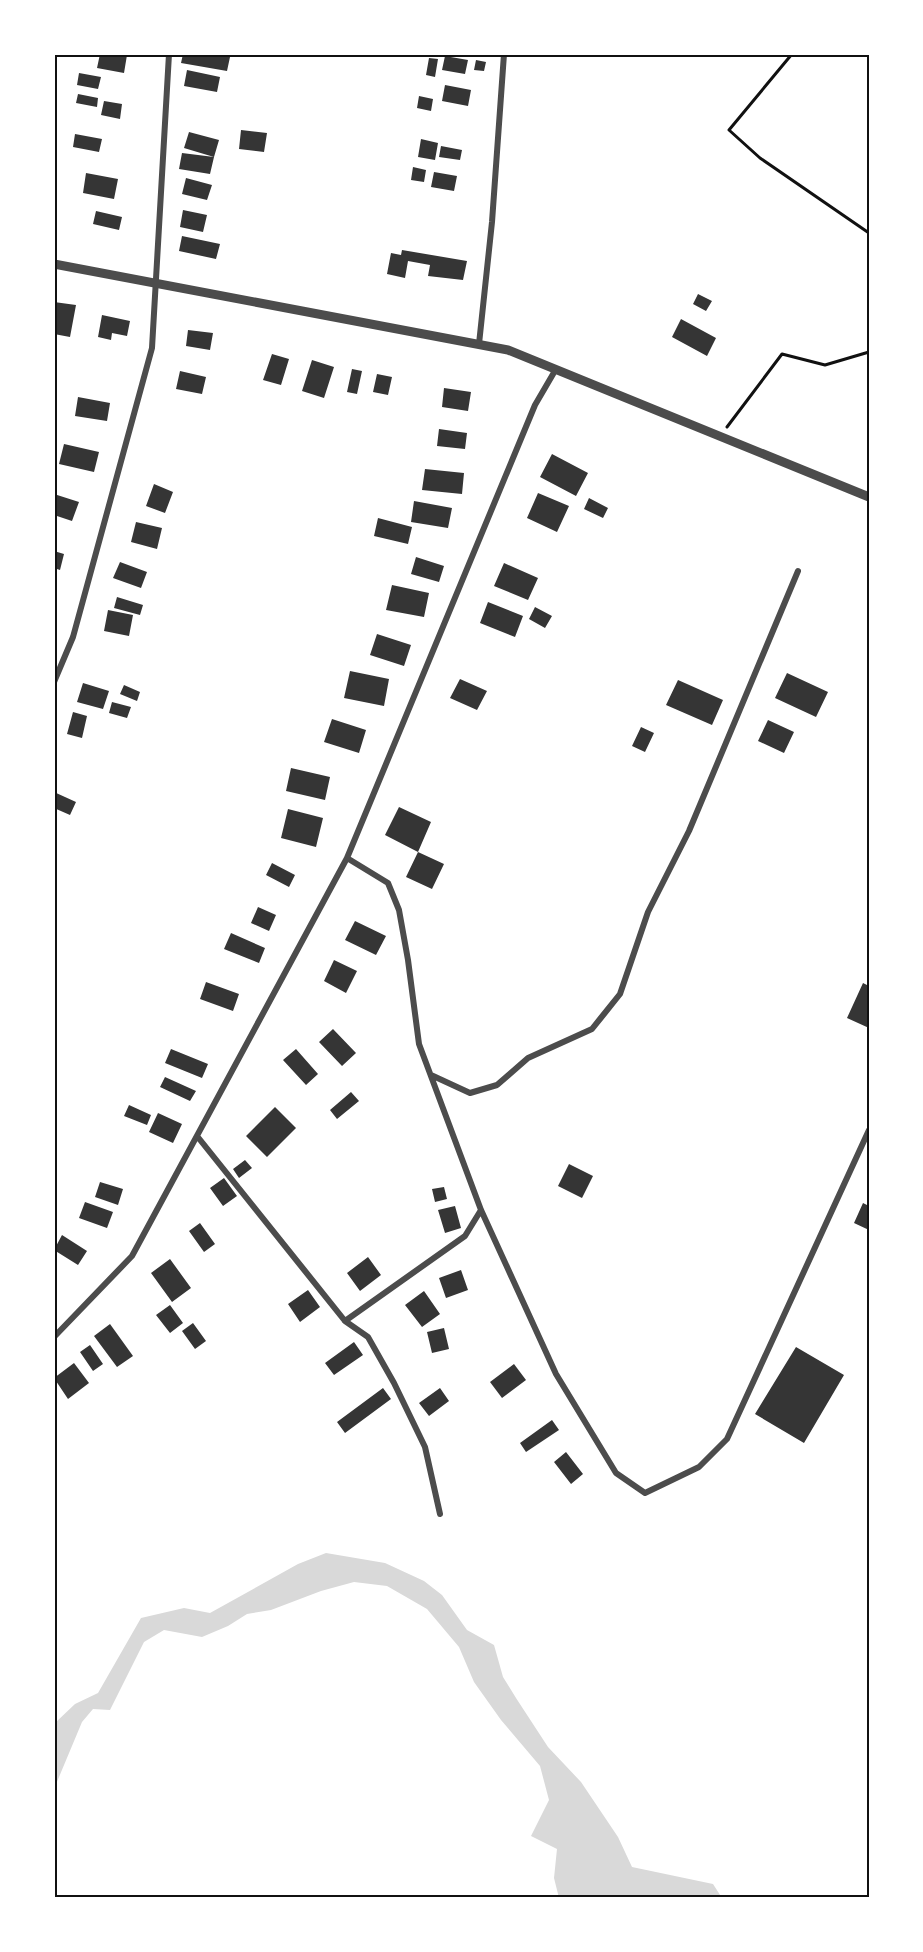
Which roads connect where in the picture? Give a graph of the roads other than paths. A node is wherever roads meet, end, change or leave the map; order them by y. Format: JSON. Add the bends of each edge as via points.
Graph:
{"nodes":[{"id":1,"x":169,"y":54,"type":"edge"},
{"id":2,"x":504,"y":54,"type":"edge"},
{"id":3,"x":54,"y":264,"type":"edge"},
{"id":4,"x":156,"y":283,"type":"junction"},
{"id":5,"x":479,"y":344,"type":"junction"},
{"id":6,"x":556,"y":369,"type":"junction"},
{"id":7,"x":869,"y":496,"type":"edge"},
{"id":8,"x":798,"y":571,"type":"dead end"},
{"id":9,"x":54,"y":682,"type":"edge"},
{"id":10,"x":347,"y":858,"type":"junction"},
{"id":11,"x":430,"y":1075,"type":"junction"},
{"id":12,"x":869,"y":1130,"type":"edge"},
{"id":13,"x":197,"y":1136,"type":"junction"},
{"id":14,"x":482,"y":1210,"type":"junction"},
{"id":15,"x":345,"y":1321,"type":"junction"},
{"id":16,"x":54,"y":1337,"type":"edge"},
{"id":17,"x":440,"y":1514,"type":"dead end"}],
"edges":[{"from":1,"to":4,"type":"street"},
{"from":2,"to":5,"type":"street"},
{"from":3,"to":4,"type":"street"},
{"from":4,"to":5,"type":"street"},
{"from":4,"to":9,"type":"street","via":[[152,348],[73,637]]},
{"from":5,"to":6,"type":"street","via":[[508,350]]},
{"from":6,"to":7,"type":"street"},
{"from":6,"to":10,"type":"street","via":[[535,405]]},
{"from":8,"to":11,"type":"street","via":[[689,831],[648,912],[620,994],[592,1029],[528,1058],[497,1085],[470,1094]]},
{"from":10,"to":11,"type":"street","via":[[388,883],[399,910],[419,1044]]},
{"from":10,"to":13,"type":"street"},
{"from":11,"to":14,"type":"street"},
{"from":12,"to":14,"type":"street","via":[[727,1439],[699,1467],[645,1493],[616,1473],[556,1374]]},
{"from":13,"to":15,"type":"street"},
{"from":13,"to":16,"type":"street","via":[[132,1256]]},
{"from":14,"to":15,"type":"street","via":[[465,1236]]},
{"from":15,"to":17,"type":"street","via":[[368,1337],[394,1383],[425,1448]]}]}
